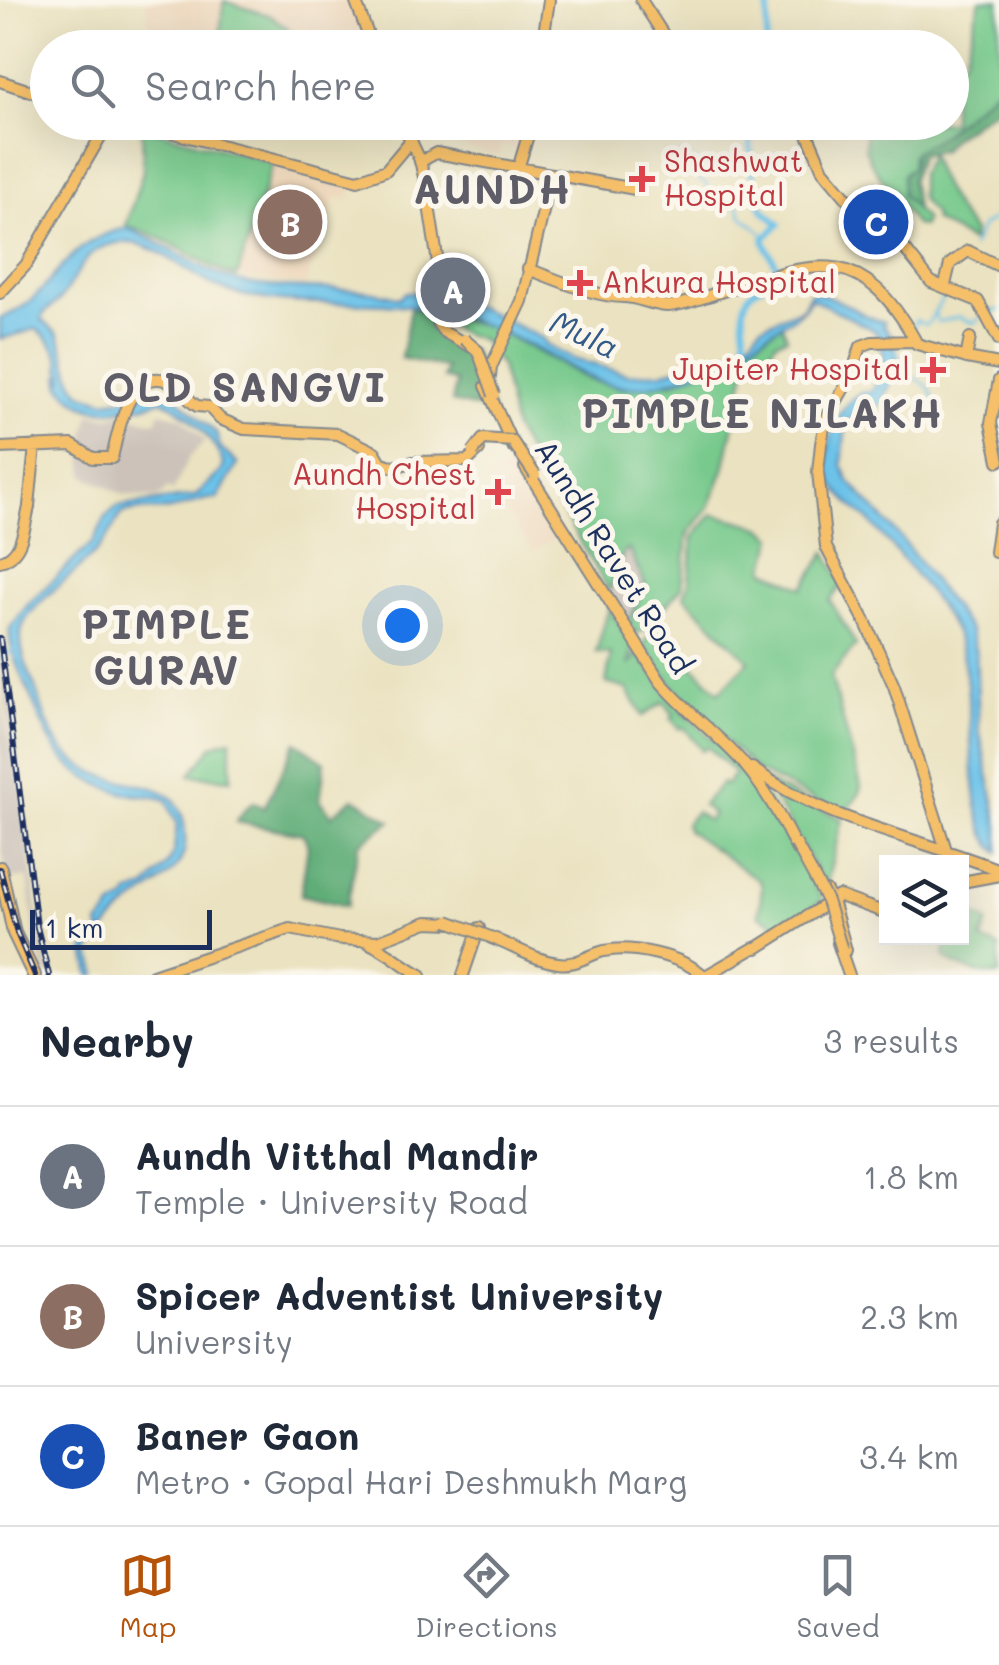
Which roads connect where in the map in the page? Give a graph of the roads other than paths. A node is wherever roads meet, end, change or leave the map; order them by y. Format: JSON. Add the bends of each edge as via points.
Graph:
{"nodes":[{"id":1,"x":354,"y":0,"type":"edge"},
{"id":2,"x":550,"y":0,"type":"edge"},
{"id":3,"x":642,"y":0,"type":"edge"},
{"id":4,"x":365,"y":30,"type":"edge"},
{"id":5,"x":545,"y":30,"type":"edge"},
{"id":6,"x":661,"y":30,"type":"edge"},
{"id":7,"x":5,"y":82,"type":"edge"},
{"id":8,"x":30,"y":90,"type":"edge"},
{"id":9,"x":98,"y":140,"type":"edge"},
{"id":10,"x":197,"y":140,"type":"edge"},
{"id":11,"x":407,"y":140,"type":"edge"},
{"id":12,"x":410,"y":140,"type":"edge"},
{"id":13,"x":526,"y":140,"type":"edge"},
{"id":14,"x":810,"y":140,"type":"edge"},
{"id":15,"x":810,"y":140,"type":"edge"},
{"id":16,"x":422,"y":164,"type":"junction"},
{"id":17,"x":518,"y":169,"type":"junction"},
{"id":18,"x":552,"y":175,"type":"junction"},
{"id":19,"x":631,"y":188,"type":"dead end"},
{"id":20,"x":999,"y":266,"type":"edge"},
{"id":21,"x":529,"y":269,"type":"junction"},
{"id":22,"x":945,"y":285,"type":"junction"},
{"id":23,"x":0,"y":292,"type":"edge"},
{"id":24,"x":986,"y":312,"type":"junction"},
{"id":25,"x":438,"y":316,"type":"junction"},
{"id":26,"x":913,"y":336,"type":"junction"},
{"id":27,"x":461,"y":338,"type":"junction"},
{"id":28,"x":970,"y":338,"type":"dead end"},
{"id":29,"x":999,"y":338,"type":"edge"},
{"id":30,"x":966,"y":358,"type":"junction"},
{"id":31,"x":999,"y":364,"type":"edge"},
{"id":32,"x":999,"y":380,"type":"edge"},
{"id":33,"x":491,"y":383,"type":"junction"},
{"id":34,"x":999,"y":388,"type":"edge"},
{"id":35,"x":509,"y":438,"type":"junction"},
{"id":36,"x":34,"y":446,"type":"junction"},
{"id":37,"x":0,"y":448,"type":"edge"},
{"id":38,"x":472,"y":455,"type":"junction"},
{"id":39,"x":999,"y":459,"type":"edge"},
{"id":40,"x":538,"y":480,"type":"junction"},
{"id":41,"x":999,"y":525,"type":"edge"},
{"id":42,"x":997,"y":550,"type":"edge"},
{"id":43,"x":0,"y":560,"type":"edge"},
{"id":44,"x":714,"y":738,"type":"junction"},
{"id":45,"x":746,"y":765,"type":"junction"},
{"id":46,"x":761,"y":779,"type":"junction"},
{"id":47,"x":795,"y":839,"type":"junction"},
{"id":48,"x":947,"y":852,"type":"junction"},
{"id":49,"x":0,"y":853,"type":"edge"},
{"id":50,"x":0,"y":868,"type":"edge"},
{"id":51,"x":994,"y":869,"type":"edge"},
{"id":52,"x":0,"y":878,"type":"edge"},
{"id":53,"x":969,"y":878,"type":"edge"},
{"id":54,"x":2,"y":897,"type":"edge"},
{"id":55,"x":829,"y":899,"type":"junction"},
{"id":56,"x":879,"y":909,"type":"edge"},
{"id":57,"x":452,"y":921,"type":"junction"},
{"id":58,"x":303,"y":928,"type":"dead end"},
{"id":59,"x":267,"y":933,"type":"dead end"},
{"id":60,"x":320,"y":933,"type":"junction"},
{"id":61,"x":485,"y":936,"type":"junction"},
{"id":62,"x":363,"y":938,"type":"junction"},
{"id":63,"x":250,"y":939,"type":"junction"},
{"id":64,"x":16,"y":941,"type":"junction"},
{"id":65,"x":755,"y":948,"type":"junction"},
{"id":66,"x":843,"y":951,"type":"junction"},
{"id":67,"x":149,"y":974,"type":"edge"},
{"id":68,"x":704,"y":974,"type":"edge"},
{"id":69,"x":32,"y":975,"type":"edge"},
{"id":70,"x":422,"y":975,"type":"edge"},
{"id":71,"x":462,"y":975,"type":"edge"},
{"id":72,"x":716,"y":975,"type":"edge"},
{"id":73,"x":851,"y":975,"type":"edge"}],
"edges":[{"from":1,"to":4,"type":"main road"},
{"from":2,"to":5,"type":"main road"},
{"from":3,"to":6,"type":"main road"},
{"from":7,"to":8,"type":"main road"},
{"from":9,"to":23,"type":"main road","via":[[26,266]]},
{"from":10,"to":11,"type":"main road","via":[[358,180],[385,171]]},
{"from":12,"to":16,"type":"main road"},
{"from":13,"to":17,"type":"main road"},
{"from":14,"to":22,"type":"main road","via":[[862,212],[898,238],[928,277]]},
{"from":15,"to":24,"type":"main road","via":[[823,170],[855,208],[895,237],[928,280],[975,299]]},
{"from":16,"to":17,"type":"main road","via":[[436,151]]},
{"from":16,"to":25,"type":"main road","via":[[442,285]]},
{"from":17,"to":18,"type":"main road"},
{"from":18,"to":19,"type":"main road"},
{"from":18,"to":21,"type":"main road"},
{"from":20,"to":22,"type":"main road","via":[[969,252],[950,264]]},
{"from":21,"to":26,"type":"main road","via":[[608,297],[669,303],[812,263],[837,264],[870,282]]},
{"from":21,"to":33,"type":"main road"},
{"from":22,"to":24,"type":"main road","via":[[976,297]]},
{"from":24,"to":29,"type":"main road"},
{"from":25,"to":27,"type":"main road","name":"Aundh Ravet Road","via":[[442,327]]},
{"from":25,"to":33,"type":"main road","name":"Aundh Ravet Road","via":[[441,330],[471,348]]},
{"from":26,"to":30,"type":"main road"},
{"from":26,"to":48,"type":"main road","via":[[868,344],[825,422],[819,471],[827,545],[902,704]]},
{"from":27,"to":33,"type":"main road","bridge":true,"via":[[478,351]]},
{"from":27,"to":33,"type":"main road","name":"Aundh Ravet Road","via":[[477,345]]},
{"from":28,"to":30,"type":"main road"},
{"from":30,"to":31,"type":"main road"},
{"from":32,"to":39,"type":"main road","via":[[991,423]]},
{"from":33,"to":35,"type":"main road","name":"Aundh Ravet Road"},
{"from":33,"to":35,"type":"main road","name":"Aundh Ravet Road"},
{"from":34,"to":39,"type":"main road","via":[[993,421]]},
{"from":35,"to":38,"type":"main road","via":[[484,442]]},
{"from":35,"to":40,"type":"main road","name":"Aundh Ravet Road"},
{"from":35,"to":44,"type":"main road","name":"Aundh Ravet Road","via":[[660,682]]},
{"from":36,"to":37,"type":"main road"},
{"from":36,"to":38,"type":"main road","via":[[76,446],[93,458],[112,458],[131,395],[165,380],[196,406],[245,429],[338,434],[394,466],[464,462]]},
{"from":36,"to":43,"type":"main road","via":[[22,532],[16,551]]},
{"from":38,"to":40,"type":"main road","bridge":true,"via":[[483,440],[512,440]]},
{"from":40,"to":45,"type":"main road","name":"Aundh Ravet Road","via":[[663,679]]},
{"from":41,"to":42,"type":"main road"},
{"from":44,"to":45,"type":"main road"},
{"from":44,"to":47,"type":"main road","name":"Aundh Ravet Road","via":[[742,761]]},
{"from":45,"to":46,"type":"main road","name":"Aundh Ravet Road"},
{"from":45,"to":48,"type":"main road","via":[[858,823]]},
{"from":46,"to":47,"type":"main road","name":"Aundh Ravet Road"},
{"from":46,"to":48,"type":"main road","via":[[864,827]]},
{"from":47,"to":55,"type":"main road","name":"Aundh Ravet Road"},
{"from":47,"to":66,"type":"main road","bridge":true},
{"from":48,"to":51,"type":"main road"},
{"from":49,"to":69,"type":"main road"},
{"from":50,"to":64,"type":"highway"},
{"from":51,"to":53,"type":"main road"},
{"from":52,"to":54,"type":"highway"},
{"from":54,"to":64,"type":"highway"},
{"from":54,"to":69,"type":"main road","via":[[11,937]]},
{"from":55,"to":56,"type":"main road","via":[[841,896]]},
{"from":55,"to":65,"type":"main road"},
{"from":55,"to":66,"type":"main road","name":"Aundh Ravet Road"},
{"from":57,"to":61,"type":"main road","bridge":true},
{"from":57,"to":61,"type":"main road"},
{"from":57,"to":62,"type":"main road","via":[[422,923],[388,939]]},
{"from":58,"to":60,"type":"main road"},
{"from":59,"to":63,"type":"main road"},
{"from":60,"to":62,"type":"main road"},
{"from":60,"to":63,"type":"main road","via":[[293,928]]},
{"from":61,"to":68,"type":"main road","via":[[563,962],[621,950],[669,958]]},
{"from":61,"to":71,"type":"main road"},
{"from":62,"to":70,"type":"main road"},
{"from":63,"to":67,"type":"main road"},
{"from":63,"to":67,"type":"main road"},
{"from":64,"to":69,"type":"highway"},
{"from":65,"to":68,"type":"main road"},
{"from":65,"to":72,"type":"main road"},
{"from":66,"to":73,"type":"main road"}]}
